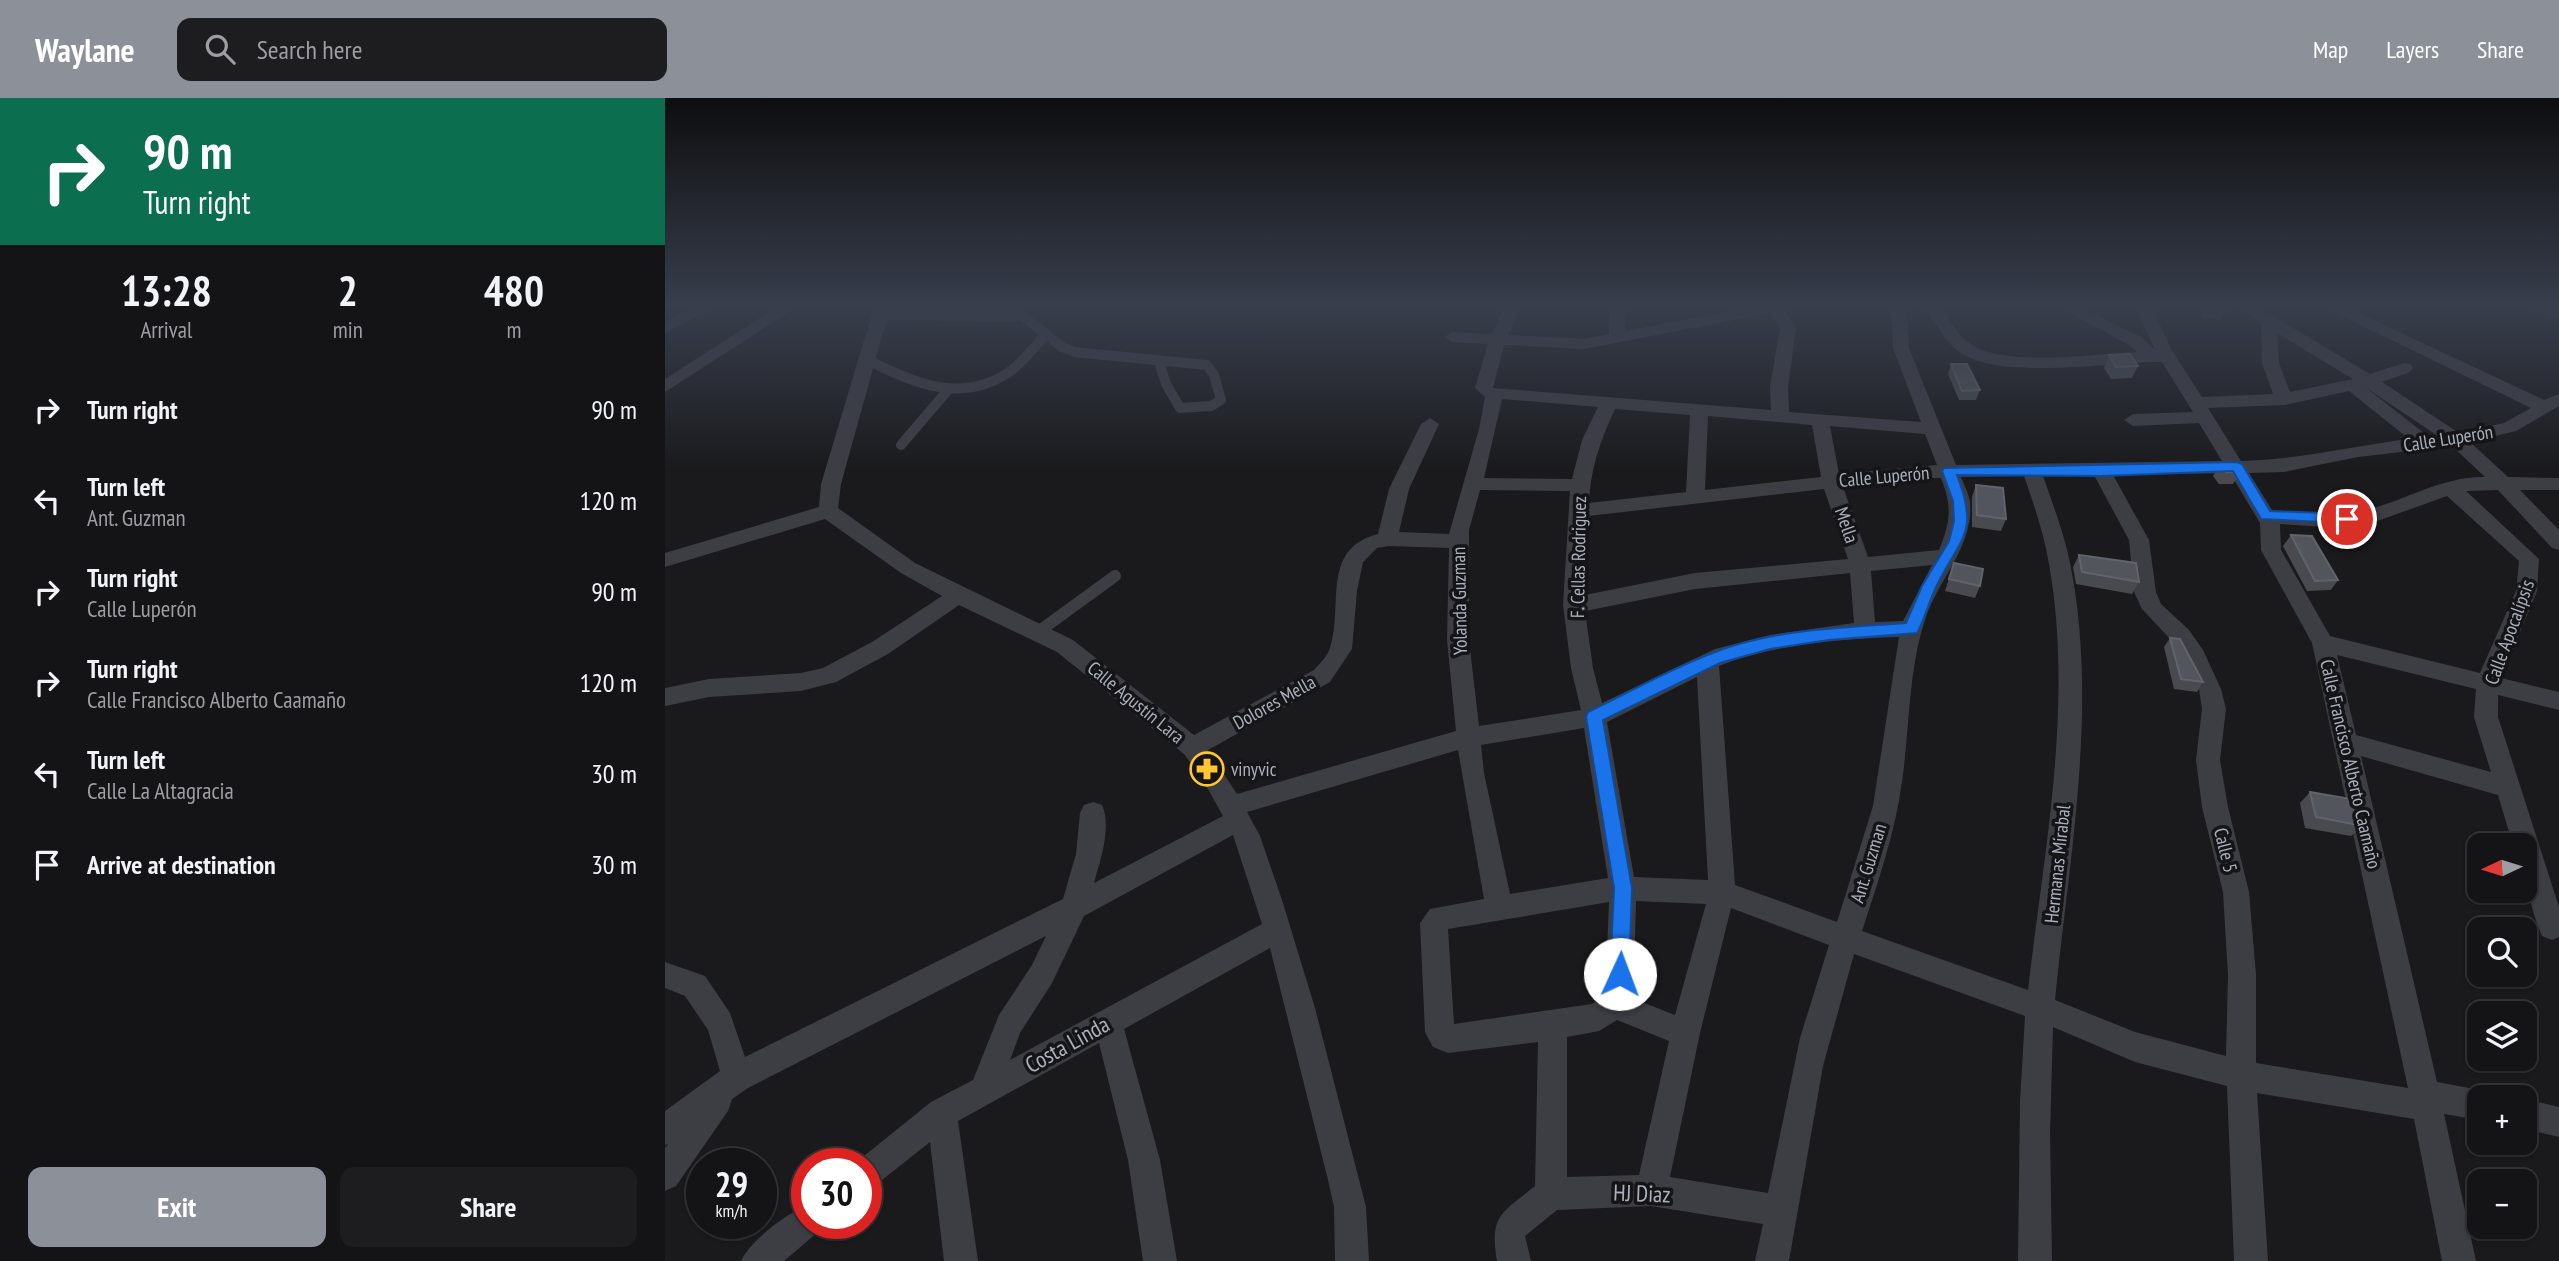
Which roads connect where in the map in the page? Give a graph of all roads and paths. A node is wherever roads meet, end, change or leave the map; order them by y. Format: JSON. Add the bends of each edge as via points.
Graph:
{"nodes":[{"id":1,"x":705,"y":361,"type":"edge"},
{"id":2,"x":867,"y":361,"type":"edge"},
{"id":3,"x":872,"y":361,"type":"edge"},
{"id":4,"x":1020,"y":361,"type":"edge"},
{"id":5,"x":1153,"y":361,"type":"edge"},
{"id":6,"x":1491,"y":361,"type":"edge"},
{"id":7,"x":1783,"y":361,"type":"edge"},
{"id":8,"x":1906,"y":361,"type":"edge"},
{"id":9,"x":2164,"y":361,"type":"edge"},
{"id":10,"x":2269,"y":361,"type":"edge"},
{"id":11,"x":2327,"y":361,"type":"edge"},
{"id":12,"x":2456,"y":361,"type":"edge"},
{"id":13,"x":1159,"y":362,"type":"junction"},
{"id":14,"x":2404,"y":368,"type":"dead end"},
{"id":15,"x":2361,"y":384,"type":"junction"},
{"id":16,"x":665,"y":387,"type":"edge"},
{"id":17,"x":948,"y":390,"type":"junction"},
{"id":18,"x":1494,"y":394,"type":"junction"},
{"id":19,"x":2285,"y":400,"type":"junction"},
{"id":20,"x":1610,"y":401,"type":"junction"},
{"id":21,"x":2553,"y":404,"type":"edge"},
{"id":22,"x":1699,"y":409,"type":"junction"},
{"id":23,"x":2202,"y":410,"type":"junction"},
{"id":24,"x":1780,"y":417,"type":"junction"},
{"id":25,"x":2133,"y":420,"type":"dead end"},
{"id":26,"x":1820,"y":421,"type":"junction"},
{"id":27,"x":1430,"y":424,"type":"dead end"},
{"id":28,"x":1932,"y":429,"type":"junction"},
{"id":29,"x":2456,"y":440,"type":"junction"},
{"id":30,"x":2425,"y":443,"type":"junction"},
{"id":31,"x":901,"y":445,"type":"dead end"},
{"id":32,"x":2237,"y":467,"type":"junction"},
{"id":33,"x":1948,"y":471,"type":"junction"},
{"id":34,"x":2032,"y":471,"type":"junction"},
{"id":35,"x":2101,"y":471,"type":"junction"},
{"id":36,"x":1831,"y":481,"type":"junction"},
{"id":37,"x":2501,"y":481,"type":"junction"},
{"id":38,"x":1472,"y":484,"type":"junction"},
{"id":39,"x":2559,"y":484,"type":"edge"},
{"id":40,"x":1580,"y":485,"type":"junction"},
{"id":41,"x":2450,"y":488,"type":"junction"},
{"id":42,"x":1695,"y":499,"type":"junction"},
{"id":43,"x":828,"y":511,"type":"junction"},
{"id":44,"x":1578,"y":511,"type":"junction"},
{"id":45,"x":2266,"y":516,"type":"junction"},
{"id":46,"x":1387,"y":540,"type":"junction"},
{"id":47,"x":1458,"y":541,"type":"junction"},
{"id":48,"x":2559,"y":543,"type":"edge"},
{"id":49,"x":1948,"y":556,"type":"junction"},
{"id":50,"x":665,"y":560,"type":"edge"},
{"id":51,"x":1860,"y":563,"type":"junction"},
{"id":52,"x":1115,"y":576,"type":"dead end"},
{"id":53,"x":958,"y":595,"type":"junction"},
{"id":54,"x":1574,"y":605,"type":"junction"},
{"id":55,"x":1912,"y":629,"type":"junction"},
{"id":56,"x":1865,"y":630,"type":"junction"},
{"id":57,"x":1038,"y":632,"type":"junction"},
{"id":58,"x":2323,"y":643,"type":"junction"},
{"id":59,"x":1707,"y":662,"type":"junction"},
{"id":60,"x":2488,"y":683,"type":"junction"},
{"id":61,"x":665,"y":697,"type":"edge"},
{"id":62,"x":2559,"y":701,"type":"edge"},
{"id":63,"x":1594,"y":717,"type":"junction"},
{"id":64,"x":1468,"y":737,"type":"junction"},
{"id":65,"x":2344,"y":741,"type":"junction"},
{"id":66,"x":1192,"y":747,"type":"junction"},
{"id":67,"x":2508,"y":787,"type":"junction"},
{"id":68,"x":1093,"y":813,"type":"dead end"},
{"id":69,"x":1235,"y":813,"type":"junction"},
{"id":70,"x":1623,"y":888,"type":"junction"},
{"id":71,"x":2550,"y":891,"type":"edge"},
{"id":72,"x":1722,"y":893,"type":"junction"},
{"id":73,"x":1074,"y":908,"type":"junction"},
{"id":74,"x":1499,"y":908,"type":"junction"},
{"id":75,"x":2552,"y":927,"type":"dead end"},
{"id":76,"x":1277,"y":930,"type":"junction"},
{"id":77,"x":1845,"y":936,"type":"junction"},
{"id":78,"x":665,"y":975,"type":"edge"},
{"id":79,"x":1613,"y":1005,"type":"junction"},
{"id":80,"x":2040,"y":1008,"type":"junction"},
{"id":81,"x":1108,"y":1022,"type":"junction"},
{"id":82,"x":1553,"y":1026,"type":"junction"},
{"id":83,"x":1685,"y":1032,"type":"junction"},
{"id":84,"x":2241,"y":1076,"type":"junction"},
{"id":85,"x":732,"y":1081,"type":"junction"},
{"id":86,"x":984,"y":1090,"type":"junction"},
{"id":87,"x":2425,"y":1101,"type":"junction"},
{"id":88,"x":2467,"y":1104,"type":"edge"},
{"id":89,"x":942,"y":1113,"type":"junction"},
{"id":90,"x":2537,"y":1117,"type":"edge"},
{"id":91,"x":2559,"y":1122,"type":"edge"},
{"id":92,"x":665,"y":1130,"type":"edge"},
{"id":93,"x":882,"y":1160,"type":"edge"},
{"id":94,"x":665,"y":1175,"type":"edge"},
{"id":95,"x":1651,"y":1190,"type":"junction"},
{"id":96,"x":1551,"y":1195,"type":"junction"},
{"id":97,"x":1781,"y":1211,"type":"junction"},
{"id":98,"x":961,"y":1261,"type":"edge"},
{"id":99,"x":1160,"y":1261,"type":"edge"},
{"id":100,"x":1352,"y":1261,"type":"edge"},
{"id":101,"x":1514,"y":1261,"type":"edge"},
{"id":102,"x":1772,"y":1261,"type":"edge"},
{"id":103,"x":2035,"y":1261,"type":"edge"},
{"id":104,"x":2251,"y":1261,"type":"edge"},
{"id":105,"x":2459,"y":1261,"type":"edge"}],
"edges":[{"from":1,"to":16,"type":"street"},
{"from":2,"to":43,"type":"street","via":[[831,485]]},
{"from":3,"to":17,"type":"lane","via":[[911,381]]},
{"from":4,"to":17,"type":"lane","via":[[982,385]]},
{"from":5,"to":13,"type":"lane"},
{"from":6,"to":18,"type":"street","name":"Yolanda Guzman","via":[[1484,388]]},
{"from":7,"to":24,"type":"street"},
{"from":8,"to":28,"type":"street","name":"Ant. Guzman"},
{"from":9,"to":23,"type":"street","name":"Calle Francisco Alberto Caamaño"},
{"from":10,"to":19,"type":"street"},
{"from":11,"to":15,"type":"street"},
{"from":12,"to":21,"type":"street"},
{"from":13,"to":13,"type":"lane","via":[[1207,365],[1221,400],[1211,406],[1180,408]]},
{"from":14,"to":15,"type":"street"},
{"from":15,"to":19,"type":"street"},
{"from":15,"to":29,"type":"street"},
{"from":15,"to":30,"type":"street"},
{"from":17,"to":31,"type":"lane"},
{"from":18,"to":20,"type":"street"},
{"from":18,"to":38,"type":"street","name":"Yolanda Guzman"},
{"from":19,"to":23,"type":"street"},
{"from":20,"to":22,"type":"street"},
{"from":20,"to":40,"type":"street","name":"F. Cellas Rodriguez","via":[[1591,440]]},
{"from":21,"to":29,"type":"street","name":"Calle Luperón","via":[[2510,427]]},
{"from":22,"to":24,"type":"street"},
{"from":22,"to":42,"type":"street"},
{"from":23,"to":25,"type":"street"},
{"from":23,"to":32,"type":"street","name":"Calle Francisco Alberto Caamaño"},
{"from":24,"to":26,"type":"street"},
{"from":26,"to":28,"type":"street"},
{"from":26,"to":36,"type":"street","name":"Mella"},
{"from":27,"to":46,"type":"street","via":[[1399,489]]},
{"from":28,"to":33,"type":"street","name":"Ant. Guzman"},
{"from":29,"to":30,"type":"street","name":"Calle Luperón"},
{"from":29,"to":37,"type":"street"},
{"from":30,"to":32,"type":"street","name":"Calle Luperón","via":[[2284,466]]},
{"from":32,"to":35,"type":"street","name":"Calle Luperón"},
{"from":32,"to":45,"type":"street","name":"Calle Francisco Alberto Caamaño"},
{"from":33,"to":34,"type":"street","name":"Calle Luperón"},
{"from":33,"to":36,"type":"street","name":"Calle Luperón"},
{"from":33,"to":49,"type":"street","name":"Ant. Guzman","via":[[1960,501],[1961,521]]},
{"from":34,"to":35,"type":"street","name":"Calle Luperón"},
{"from":34,"to":80,"type":"street","name":"Hermanas Mirabal","via":[[2060,566],[2070,666],[2062,832]]},
{"from":35,"to":84,"type":"street","name":"Calle 5","via":[[2139,540],[2149,600],[2195,656],[2210,688],[2214,709],[2208,760],[2236,892],[2242,975]]},
{"from":36,"to":42,"type":"street","name":"Calle Luperón"},
{"from":36,"to":51,"type":"street","name":"Mella"},
{"from":37,"to":39,"type":"street"},
{"from":37,"to":41,"type":"street"},
{"from":37,"to":48,"type":"street"},
{"from":38,"to":40,"type":"street"},
{"from":38,"to":47,"type":"street","name":"Yolanda Guzman"},
{"from":40,"to":44,"type":"street","name":"F. Cellas Rodriguez"},
{"from":41,"to":45,"type":"street","via":[[2369,517]]},
{"from":41,"to":60,"type":"street","name":"Calle Apocalípsis","via":[[2529,559],[2532,574]]},
{"from":42,"to":44,"type":"street","name":"Calle Luperón"},
{"from":43,"to":50,"type":"street"},
{"from":43,"to":53,"type":"street","name":"Calle Agustín Lara","via":[[908,568]]},
{"from":44,"to":54,"type":"street","name":"F. Cellas Rodriguez"},
{"from":45,"to":58,"type":"street","name":"Calle Francisco Alberto Caamaño","via":[[2271,550]]},
{"from":46,"to":47,"type":"street"},
{"from":46,"to":66,"type":"street","name":"Dolores Mella","via":[[1370,543],[1356,554],[1349,575],[1342,647],[1322,676]]},
{"from":47,"to":64,"type":"street","name":"Yolanda Guzman","via":[[1458,640]]},
{"from":49,"to":51,"type":"street"},
{"from":49,"to":55,"type":"street","name":"Ant. Guzman","via":[[1929,586]]},
{"from":51,"to":54,"type":"street","via":[[1695,581]]},
{"from":51,"to":56,"type":"street","name":"Mella"},
{"from":52,"to":57,"type":"lane"},
{"from":53,"to":57,"type":"street","name":"Calle Agustín Lara"},
{"from":53,"to":61,"type":"street","via":[[880,648],[828,676]]},
{"from":54,"to":63,"type":"street","name":"F. Cellas Rodriguez","via":[[1581,668]]},
{"from":55,"to":56,"type":"street"},
{"from":55,"to":77,"type":"street","name":"Ant. Guzman","via":[[1880,830]]},
{"from":56,"to":59,"type":"street","via":[[1770,643]]},
{"from":57,"to":66,"type":"street","name":"Calle Agustín Lara","via":[[1065,646]]},
{"from":58,"to":60,"type":"street"},
{"from":58,"to":65,"type":"street","name":"Calle Francisco Alberto Caamaño"},
{"from":59,"to":63,"type":"street"},
{"from":59,"to":72,"type":"street"},
{"from":60,"to":62,"type":"street"},
{"from":60,"to":67,"type":"street","name":"Calle Apocalípsis","via":[[2486,717]]},
{"from":63,"to":64,"type":"street"},
{"from":63,"to":70,"type":"street","name":"F. Cellas Rodriguez"},
{"from":64,"to":69,"type":"street"},
{"from":64,"to":74,"type":"street","name":"Yolanda Guzman"},
{"from":65,"to":67,"type":"street"},
{"from":65,"to":87,"type":"street","name":"Calle Francisco Alberto Caamaño"},
{"from":66,"to":69,"type":"street","name":"Calle Agustín Lara"},
{"from":67,"to":71,"type":"street","name":"Calle Apocalípsis"},
{"from":68,"to":73,"type":"street","via":[[1089,854]]},
{"from":69,"to":73,"type":"street"},
{"from":69,"to":76,"type":"street","name":"Calle Agustín Lara","via":[[1247,836]]},
{"from":70,"to":72,"type":"street"},
{"from":70,"to":74,"type":"street"},
{"from":70,"to":79,"type":"street","name":"F. Cellas Rodriguez","via":[[1620,974]]},
{"from":71,"to":75,"type":"street","name":"Calle Apocalípsis"},
{"from":72,"to":77,"type":"street"},
{"from":72,"to":83,"type":"street"},
{"from":73,"to":85,"type":"street"},
{"from":73,"to":86,"type":"street","via":[[1042,974],[1009,1025]]},
{"from":74,"to":82,"type":"street","via":[[1447,914],[1434,923],[1440,1031],[1448,1039]]},
{"from":76,"to":81,"type":"street","name":"Costa Linda"},
{"from":76,"to":100,"type":"street","name":"Calle Agustín Lara","via":[[1340,1160],[1350,1207]]},
{"from":77,"to":80,"type":"street"},
{"from":77,"to":97,"type":"street","name":"Ant. Guzman","via":[[1815,1038]]},
{"from":78,"to":85,"type":"street","via":[[695,986],[720,1023]]},
{"from":79,"to":82,"type":"street","via":[[1599,1017]]},
{"from":79,"to":83,"type":"street"},
{"from":80,"to":84,"type":"street","via":[[2134,1047]]},
{"from":80,"to":103,"type":"street","name":"Hermanas Mirabal","via":[[2033,1156]]},
{"from":81,"to":86,"type":"street","name":"Costa Linda"},
{"from":81,"to":99,"type":"street","via":[[1144,1160]]},
{"from":82,"to":96,"type":"street"},
{"from":83,"to":95,"type":"street"},
{"from":84,"to":87,"type":"street"},
{"from":84,"to":104,"type":"street","name":"Calle 5"},
{"from":85,"to":92,"type":"street"},
{"from":85,"to":94,"type":"street"},
{"from":86,"to":89,"type":"street","name":"Costa Linda"},
{"from":87,"to":88,"type":"street"},
{"from":87,"to":105,"type":"street","name":"Calle Francisco Alberto Caamaño"},
{"from":89,"to":93,"type":"street","name":"Costa Linda"},
{"from":89,"to":98,"type":"street"},
{"from":90,"to":91,"type":"street"},
{"from":95,"to":96,"type":"street","name":"HJ Diaz"},
{"from":95,"to":97,"type":"street","name":"HJ Diaz"},
{"from":96,"to":101,"type":"street","via":[[1512,1226],[1509,1235]]},
{"from":97,"to":102,"type":"street","name":"Ant. Guzman"}]}
